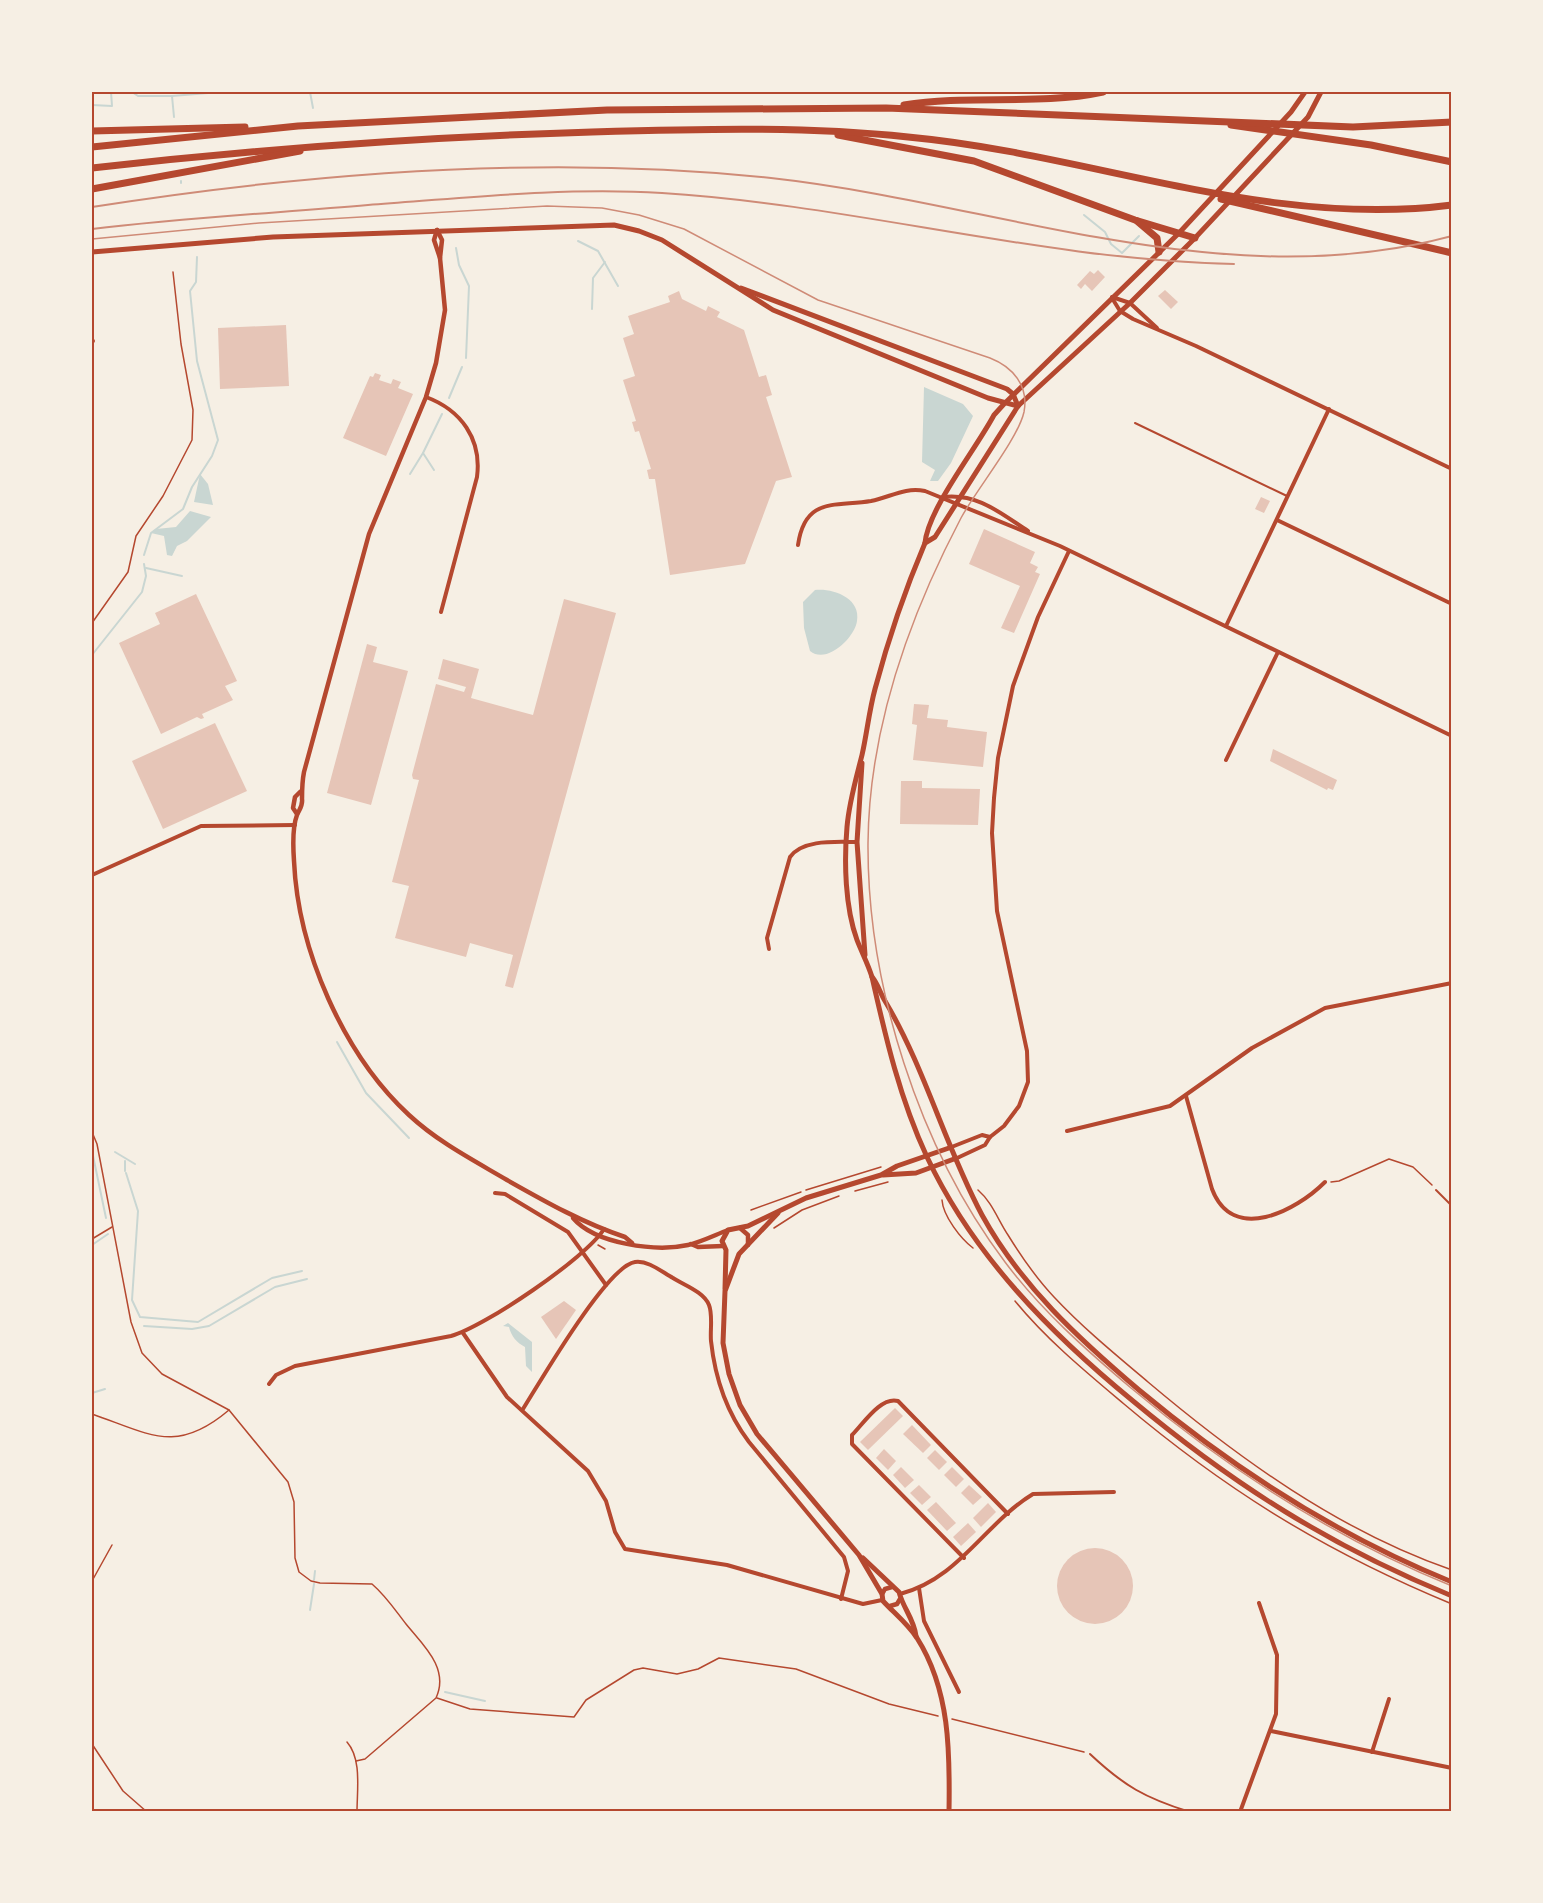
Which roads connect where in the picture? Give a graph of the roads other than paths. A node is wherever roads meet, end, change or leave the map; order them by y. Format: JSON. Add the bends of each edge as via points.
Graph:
{"nodes":[{"id":1,"x":1103,"y":92,"type":"edge"},
{"id":2,"x":1305,"y":92,"type":"edge"},
{"id":3,"x":1321,"y":92,"type":"edge"},
{"id":4,"x":886,"y":108,"type":"junction"},
{"id":5,"x":1205,"y":121,"type":"junction"},
{"id":6,"x":1452,"y":122,"type":"edge"},
{"id":7,"x":298,"y":126,"type":"junction"},
{"id":8,"x":812,"y":130,"type":"junction"},
{"id":9,"x":92,"y":131,"type":"edge"},
{"id":10,"x":335,"y":145,"type":"junction"},
{"id":11,"x":92,"y":147,"type":"edge"},
{"id":12,"x":1452,"y":162,"type":"edge"},
{"id":13,"x":92,"y":168,"type":"edge"},
{"id":14,"x":92,"y":189,"type":"edge"},
{"id":15,"x":1195,"y":191,"type":"junction"},
{"id":16,"x":1452,"y":205,"type":"edge"},
{"id":17,"x":1135,"y":220,"type":"junction"},
{"id":18,"x":437,"y":230,"type":"junction"},
{"id":19,"x":1179,"y":233,"type":"junction"},
{"id":20,"x":1195,"y":238,"type":"junction"},
{"id":21,"x":92,"y":252,"type":"edge"},
{"id":22,"x":1159,"y":252,"type":"junction"},
{"id":23,"x":1452,"y":253,"type":"edge"},
{"id":24,"x":739,"y":288,"type":"junction"},
{"id":25,"x":1112,"y":297,"type":"junction"},
{"id":26,"x":1130,"y":303,"type":"junction"},
{"id":27,"x":1120,"y":311,"type":"junction"},
{"id":28,"x":1157,"y":328,"type":"junction"},
{"id":29,"x":1013,"y":394,"type":"junction"},
{"id":30,"x":426,"y":397,"type":"junction"},
{"id":31,"x":1004,"y":404,"type":"junction"},
{"id":32,"x":1018,"y":406,"type":"junction"},
{"id":33,"x":1329,"y":409,"type":"junction"},
{"id":34,"x":1135,"y":423,"type":"dead end"},
{"id":35,"x":1452,"y":469,"type":"edge"},
{"id":36,"x":962,"y":495,"type":"junction"},
{"id":37,"x":1287,"y":496,"type":"junction"},
{"id":38,"x":943,"y":497,"type":"junction"},
{"id":39,"x":956,"y":504,"type":"junction"},
{"id":40,"x":1277,"y":520,"type":"junction"},
{"id":41,"x":1036,"y":536,"type":"junction"},
{"id":42,"x":925,"y":543,"type":"junction"},
{"id":43,"x":798,"y":545,"type":"dead end"},
{"id":44,"x":1069,"y":551,"type":"junction"},
{"id":45,"x":1452,"y":604,"type":"edge"},
{"id":46,"x":441,"y":612,"type":"dead end"},
{"id":47,"x":1226,"y":626,"type":"junction"},
{"id":48,"x":1278,"y":652,"type":"junction"},
{"id":49,"x":1452,"y":736,"type":"edge"},
{"id":50,"x":862,"y":756,"type":"junction"},
{"id":51,"x":1227,"y":760,"type":"dead end"},
{"id":52,"x":295,"y":825,"type":"junction"},
{"id":53,"x":847,"y":842,"type":"junction"},
{"id":54,"x":857,"y":842,"type":"junction"},
{"id":55,"x":92,"y":875,"type":"edge"},
{"id":56,"x":769,"y":949,"type":"dead end"},
{"id":57,"x":865,"y":956,"type":"junction"},
{"id":58,"x":871,"y":975,"type":"junction"},
{"id":59,"x":1452,"y":983,"type":"edge"},
{"id":60,"x":1186,"y":1096,"type":"junction"},
{"id":61,"x":1067,"y":1131,"type":"dead end"},
{"id":62,"x":990,"y":1137,"type":"junction"},
{"id":63,"x":949,"y":1148,"type":"junction"},
{"id":64,"x":927,"y":1156,"type":"junction"},
{"id":65,"x":954,"y":1159,"type":"junction"},
{"id":66,"x":932,"y":1167,"type":"junction"},
{"id":67,"x":881,"y":1175,"type":"junction"},
{"id":68,"x":1325,"y":1182,"type":"road end"},
{"id":69,"x":1436,"y":1190,"type":"road end"},
{"id":70,"x":495,"y":1193,"type":"dead end"},
{"id":71,"x":1452,"y":1206,"type":"edge"},
{"id":72,"x":778,"y":1213,"type":"junction"},
{"id":73,"x":573,"y":1218,"type":"junction"},
{"id":74,"x":738,"y":1227,"type":"junction"},
{"id":75,"x":604,"y":1229,"type":"junction"},
{"id":76,"x":728,"y":1230,"type":"junction"},
{"id":77,"x":600,"y":1236,"type":"junction"},
{"id":78,"x":632,"y":1243,"type":"junction"},
{"id":79,"x":691,"y":1244,"type":"junction"},
{"id":80,"x":748,"y":1245,"type":"junction"},
{"id":81,"x":725,"y":1248,"type":"junction"},
{"id":82,"x":583,"y":1253,"type":"junction"},
{"id":83,"x":739,"y":1254,"type":"junction"},
{"id":84,"x":606,"y":1285,"type":"junction"},
{"id":85,"x":725,"y":1290,"type":"junction"},
{"id":86,"x":463,"y":1333,"type":"junction"},
{"id":87,"x":269,"y":1384,"type":"dead end"},
{"id":88,"x":523,"y":1409,"type":"junction"},
{"id":89,"x":1114,"y":1492,"type":"dead end"},
{"id":90,"x":1008,"y":1515,"type":"junction"},
{"id":91,"x":859,"y":1555,"type":"junction"},
{"id":92,"x":964,"y":1558,"type":"junction"},
{"id":93,"x":1452,"y":1582,"type":"edge"},
{"id":94,"x":892,"y":1587,"type":"junction"},
{"id":95,"x":919,"y":1588,"type":"junction"},
{"id":96,"x":900,"y":1596,"type":"junction"},
{"id":97,"x":1452,"y":1596,"type":"edge"},
{"id":98,"x":882,"y":1597,"type":"junction"},
{"id":99,"x":842,"y":1599,"type":"junction"},
{"id":100,"x":1258,"y":1603,"type":"dead end"},
{"id":101,"x":890,"y":1606,"type":"junction"},
{"id":102,"x":916,"y":1637,"type":"junction"},
{"id":103,"x":959,"y":1692,"type":"dead end"},
{"id":104,"x":1389,"y":1699,"type":"dead end"},
{"id":105,"x":1271,"y":1731,"type":"junction"},
{"id":106,"x":1372,"y":1752,"type":"junction"},
{"id":107,"x":1090,"y":1754,"type":"road end"},
{"id":108,"x":1452,"y":1768,"type":"edge"},
{"id":109,"x":950,"y":1812,"type":"edge"},
{"id":110,"x":1190,"y":1812,"type":"edge"},
{"id":111,"x":1240,"y":1812,"type":"edge"}],
"edges":[{"from":1,"to":4,"type":"highway","via":[[936,100]]},
{"from":2,"to":19,"type":"main road"},
{"from":3,"to":20,"type":"main road","via":[[1308,117]]},
{"from":4,"to":5,"type":"highway"},
{"from":4,"to":7,"type":"highway","via":[[589,111]]},
{"from":5,"to":6,"type":"highway","via":[[1353,127]]},
{"from":5,"to":12,"type":"highway","via":[[1341,140]]},
{"from":7,"to":9,"type":"highway"},
{"from":7,"to":11,"type":"highway"},
{"from":8,"to":10,"type":"highway","via":[[571,132]]},
{"from":8,"to":15,"type":"highway","via":[[982,146]]},
{"from":8,"to":17,"type":"highway","via":[[974,161]]},
{"from":10,"to":13,"type":"highway"},
{"from":10,"to":14,"type":"highway"},
{"from":15,"to":16,"type":"highway","via":[[1283,204],[1380,211]]},
{"from":15,"to":23,"type":"highway"},
{"from":17,"to":19,"type":"highway"},
{"from":17,"to":22,"type":"highway","via":[[1154,233]]},
{"from":18,"to":21,"type":"main road","via":[[206,241]]},
{"from":18,"to":24,"type":"main road","via":[[601,225],[627,228],[662,240]]},
{"from":18,"to":30,"type":"street","via":[[442,240],[443,327]]},
{"from":19,"to":20,"type":"highway"},
{"from":19,"to":22,"type":"main road"},
{"from":20,"to":26,"type":"main road"},
{"from":22,"to":25,"type":"main road"},
{"from":24,"to":29,"type":"main road"},
{"from":24,"to":31,"type":"main road","via":[[773,310]]},
{"from":25,"to":26,"type":"street"},
{"from":25,"to":27,"type":"street"},
{"from":25,"to":29,"type":"main road"},
{"from":26,"to":27,"type":"main road"},
{"from":26,"to":28,"type":"street"},
{"from":27,"to":28,"type":"street"},
{"from":27,"to":32,"type":"main road"},
{"from":28,"to":33,"type":"street"},
{"from":29,"to":31,"type":"main road"},
{"from":29,"to":32,"type":"main road"},
{"from":30,"to":46,"type":"street","via":[[458,416],[473,438],[478,459],[477,477]]},
{"from":30,"to":52,"type":"street","via":[[369,534],[317,718]]},
{"from":31,"to":32,"type":"main road"},
{"from":31,"to":38,"type":"main road"},
{"from":32,"to":36,"type":"main road"},
{"from":33,"to":35,"type":"street"},
{"from":33,"to":37,"type":"street"},
{"from":34,"to":37,"type":"lane"},
{"from":36,"to":38,"type":"street"},
{"from":36,"to":39,"type":"main road"},
{"from":36,"to":41,"type":"street","via":[[990,507]]},
{"from":37,"to":40,"type":"street"},
{"from":38,"to":39,"type":"street"},
{"from":38,"to":42,"type":"main road","via":[[926,532]]},
{"from":38,"to":43,"type":"street","via":[[915,489],[872,501],[832,503],[813,513],[803,524]]},
{"from":39,"to":41,"type":"street"},
{"from":39,"to":42,"type":"main road","via":[[935,537]]},
{"from":40,"to":45,"type":"street"},
{"from":40,"to":47,"type":"street"},
{"from":41,"to":44,"type":"street"},
{"from":42,"to":50,"type":"main road","via":[[880,669]]},
{"from":44,"to":47,"type":"street"},
{"from":44,"to":62,"type":"street","via":[[1020,663],[998,758],[992,833],[995,892],[1029,1069],[1019,1106]]},
{"from":47,"to":48,"type":"street"},
{"from":48,"to":49,"type":"street"},
{"from":48,"to":51,"type":"street"},
{"from":50,"to":53,"type":"main road","via":[[850,804]]},
{"from":50,"to":54,"type":"main road"},
{"from":52,"to":55,"type":"street","via":[[201,826]]},
{"from":52,"to":73,"type":"street","via":[[295,877],[306,940],[336,1011],[372,1074],[407,1114],[436,1138]]},
{"from":53,"to":54,"type":"street"},
{"from":53,"to":56,"type":"street","via":[[807,845],[796,849],[790,857],[767,938]]},
{"from":53,"to":57,"type":"main road","via":[[852,922]]},
{"from":54,"to":57,"type":"main road"},
{"from":57,"to":58,"type":"main road"},
{"from":58,"to":63,"type":"main road","via":[[907,1037]]},
{"from":58,"to":64,"type":"main road","via":[[892,1066]]},
{"from":59,"to":60,"type":"street","via":[[1325,1008],[1252,1048]]},
{"from":60,"to":61,"type":"street","via":[[1156,1111]]},
{"from":60,"to":68,"type":"street","via":[[1212,1188],[1218,1202],[1229,1212],[1249,1219],[1269,1217],[1316,1192]]},
{"from":62,"to":63,"type":"street","via":[[982,1135]]},
{"from":62,"to":65,"type":"street","via":[[985,1145]]},
{"from":63,"to":64,"type":"main road"},
{"from":63,"to":65,"type":"main road"},
{"from":64,"to":66,"type":"main road"},
{"from":64,"to":67,"type":"main road"},
{"from":65,"to":66,"type":"main road"},
{"from":65,"to":93,"type":"main road","via":[[983,1217],[1013,1263],[1036,1294],[1090,1348],[1189,1431],[1282,1497],[1359,1540]]},
{"from":66,"to":67,"type":"main road","via":[[911,1174]]},
{"from":66,"to":97,"type":"main road","via":[[981,1245],[1029,1306],[1065,1343],[1162,1425],[1233,1479],[1315,1531]]},
{"from":67,"to":72,"type":"main road","via":[[806,1198]]},
{"from":69,"to":71,"type":"lane"},
{"from":70,"to":82,"type":"street","via":[[505,1194],[568,1232]]},
{"from":72,"to":74,"type":"main road"},
{"from":72,"to":80,"type":"main road"},
{"from":73,"to":75,"type":"street"},
{"from":73,"to":77,"type":"street"},
{"from":74,"to":76,"type":"main road"},
{"from":74,"to":80,"type":"street","via":[[747,1233]]},
{"from":75,"to":77,"type":"street"},
{"from":75,"to":78,"type":"street"},
{"from":76,"to":79,"type":"street"},
{"from":76,"to":81,"type":"main road","via":[[723,1238]]},
{"from":77,"to":78,"type":"street"},
{"from":77,"to":82,"type":"street"},
{"from":78,"to":79,"type":"street"},
{"from":79,"to":81,"type":"street"},
{"from":80,"to":83,"type":"main road"},
{"from":81,"to":83,"type":"street"},
{"from":81,"to":85,"type":"main road"},
{"from":82,"to":84,"type":"street"},
{"from":82,"to":86,"type":"street"},
{"from":83,"to":85,"type":"main road"},
{"from":84,"to":88,"type":"street"},
{"from":84,"to":99,"type":"street","via":[[628,1264],[641,1262],[707,1301],[714,1363],[733,1417],[844,1557],[848,1571]]},
{"from":85,"to":91,"type":"main road","via":[[723,1343],[740,1405],[767,1447]]},
{"from":86,"to":87,"type":"street","via":[[295,1366],[276,1375]]},
{"from":86,"to":88,"type":"street","via":[[507,1397]]},
{"from":88,"to":99,"type":"street","via":[[588,1470],[606,1501],[615,1532],[625,1549],[727,1565]]},
{"from":89,"to":90,"type":"street","via":[[1033,1494]]},
{"from":90,"to":92,"type":"street"},
{"from":90,"to":92,"type":"street","via":[[898,1401],[885,1402],[873,1413],[852,1435],[852,1444]]},
{"from":91,"to":94,"type":"main road"},
{"from":91,"to":98,"type":"main road"},
{"from":92,"to":95,"type":"street"},
{"from":94,"to":96,"type":"main road"},
{"from":94,"to":98,"type":"street"},
{"from":95,"to":96,"type":"street"},
{"from":95,"to":103,"type":"street","via":[[924,1622]]},
{"from":96,"to":101,"type":"street","via":[[897,1604]]},
{"from":96,"to":102,"type":"main road","via":[[914,1620]]},
{"from":98,"to":99,"type":"street","via":[[863,1604]]},
{"from":98,"to":101,"type":"main road"},
{"from":100,"to":105,"type":"street","via":[[1277,1654],[1276,1714]]},
{"from":101,"to":102,"type":"main road"},
{"from":102,"to":109,"type":"main road","via":[[934,1676],[948,1728]]},
{"from":104,"to":106,"type":"street"},
{"from":105,"to":106,"type":"street"},
{"from":105,"to":111,"type":"street"},
{"from":106,"to":108,"type":"street"},
{"from":107,"to":110,"type":"lane","via":[[1137,1792]]}]}
